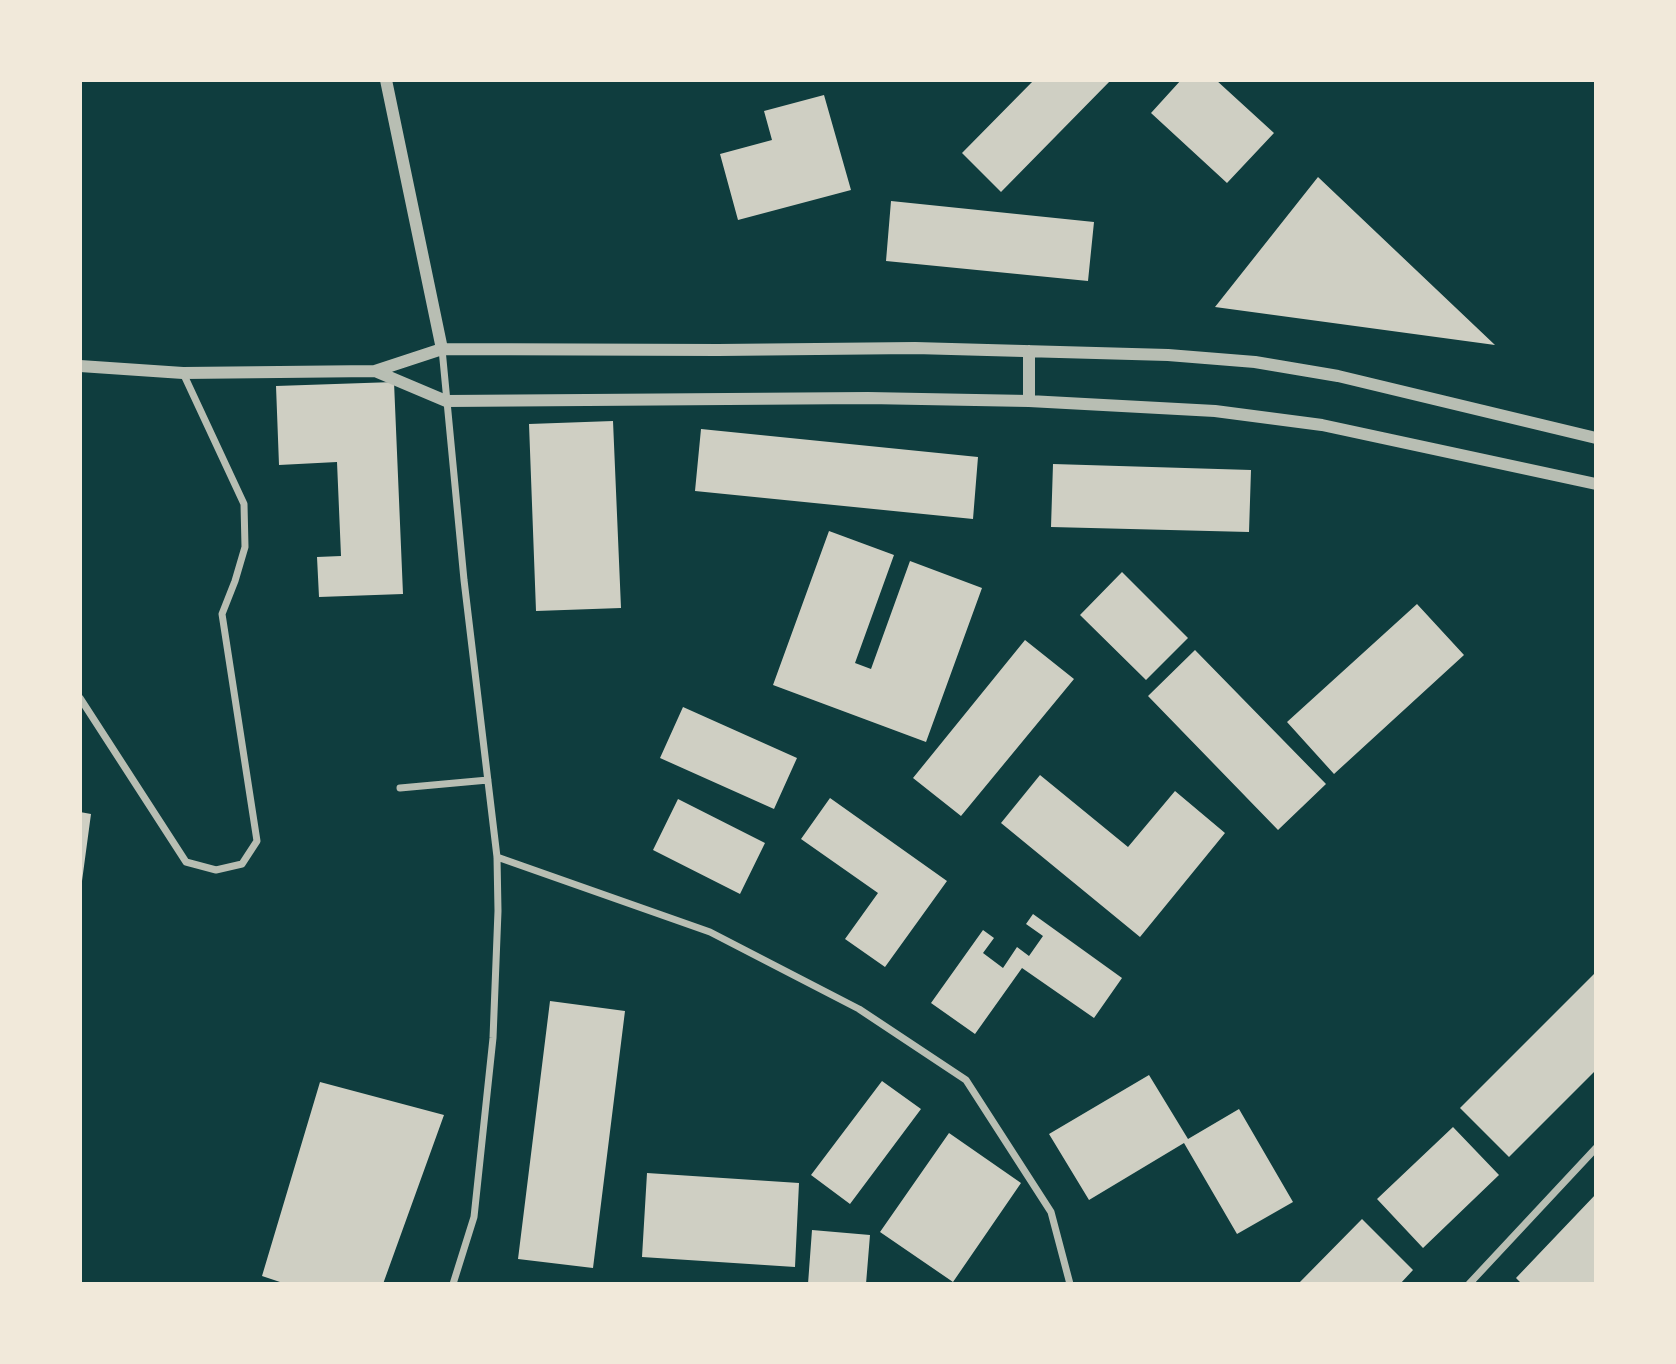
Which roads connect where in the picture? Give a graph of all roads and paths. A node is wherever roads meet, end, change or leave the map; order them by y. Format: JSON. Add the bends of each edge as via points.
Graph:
{"nodes":[{"id":1,"x":386,"y":80,"type":"edge"},
{"id":2,"x":442,"y":349,"type":"junction"},
{"id":3,"x":1029,"y":351,"type":"junction"},
{"id":4,"x":80,"y":366,"type":"edge"},
{"id":5,"x":376,"y":371,"type":"junction"},
{"id":6,"x":183,"y":373,"type":"junction"},
{"id":7,"x":446,"y":401,"type":"junction"},
{"id":8,"x":1029,"y":401,"type":"junction"},
{"id":9,"x":1595,"y":438,"type":"edge"},
{"id":10,"x":1595,"y":484,"type":"edge"},
{"id":11,"x":80,"y":698,"type":"edge"},
{"id":12,"x":488,"y":780,"type":"junction"},
{"id":13,"x":400,"y":788,"type":"dead end"},
{"id":14,"x":497,"y":857,"type":"junction"},
{"id":15,"x":1595,"y":1148,"type":"edge"},
{"id":16,"x":453,"y":1283,"type":"edge"},
{"id":17,"x":1070,"y":1283,"type":"edge"},
{"id":18,"x":1469,"y":1283,"type":"edge"}],
"edges":[{"from":1,"to":2,"type":"street"},
{"from":2,"to":3,"type":"street"},
{"from":2,"to":5,"type":"street"},
{"from":2,"to":7,"type":"street"},
{"from":3,"to":8,"type":"street"},
{"from":3,"to":9,"type":"street","via":[[1255,362],[1338,376]]},
{"from":4,"to":6,"type":"street"},
{"from":5,"to":6,"type":"street"},
{"from":5,"to":7,"type":"street"},
{"from":6,"to":11,"type":"street","via":[[244,504],[245,547],[222,614],[257,841],[243,864],[216,870],[186,862]]},
{"from":7,"to":8,"type":"street"},
{"from":7,"to":12,"type":"street"},
{"from":8,"to":10,"type":"street","via":[[1215,411],[1322,425]]},
{"from":12,"to":13,"type":"street"},
{"from":12,"to":14,"type":"street"},
{"from":14,"to":16,"type":"street","via":[[493,1038],[483,1136],[474,1217]]},
{"from":14,"to":17,"type":"street","via":[[710,932],[859,1009],[966,1080],[1051,1212]]},
{"from":15,"to":18,"type":"street"}]}
